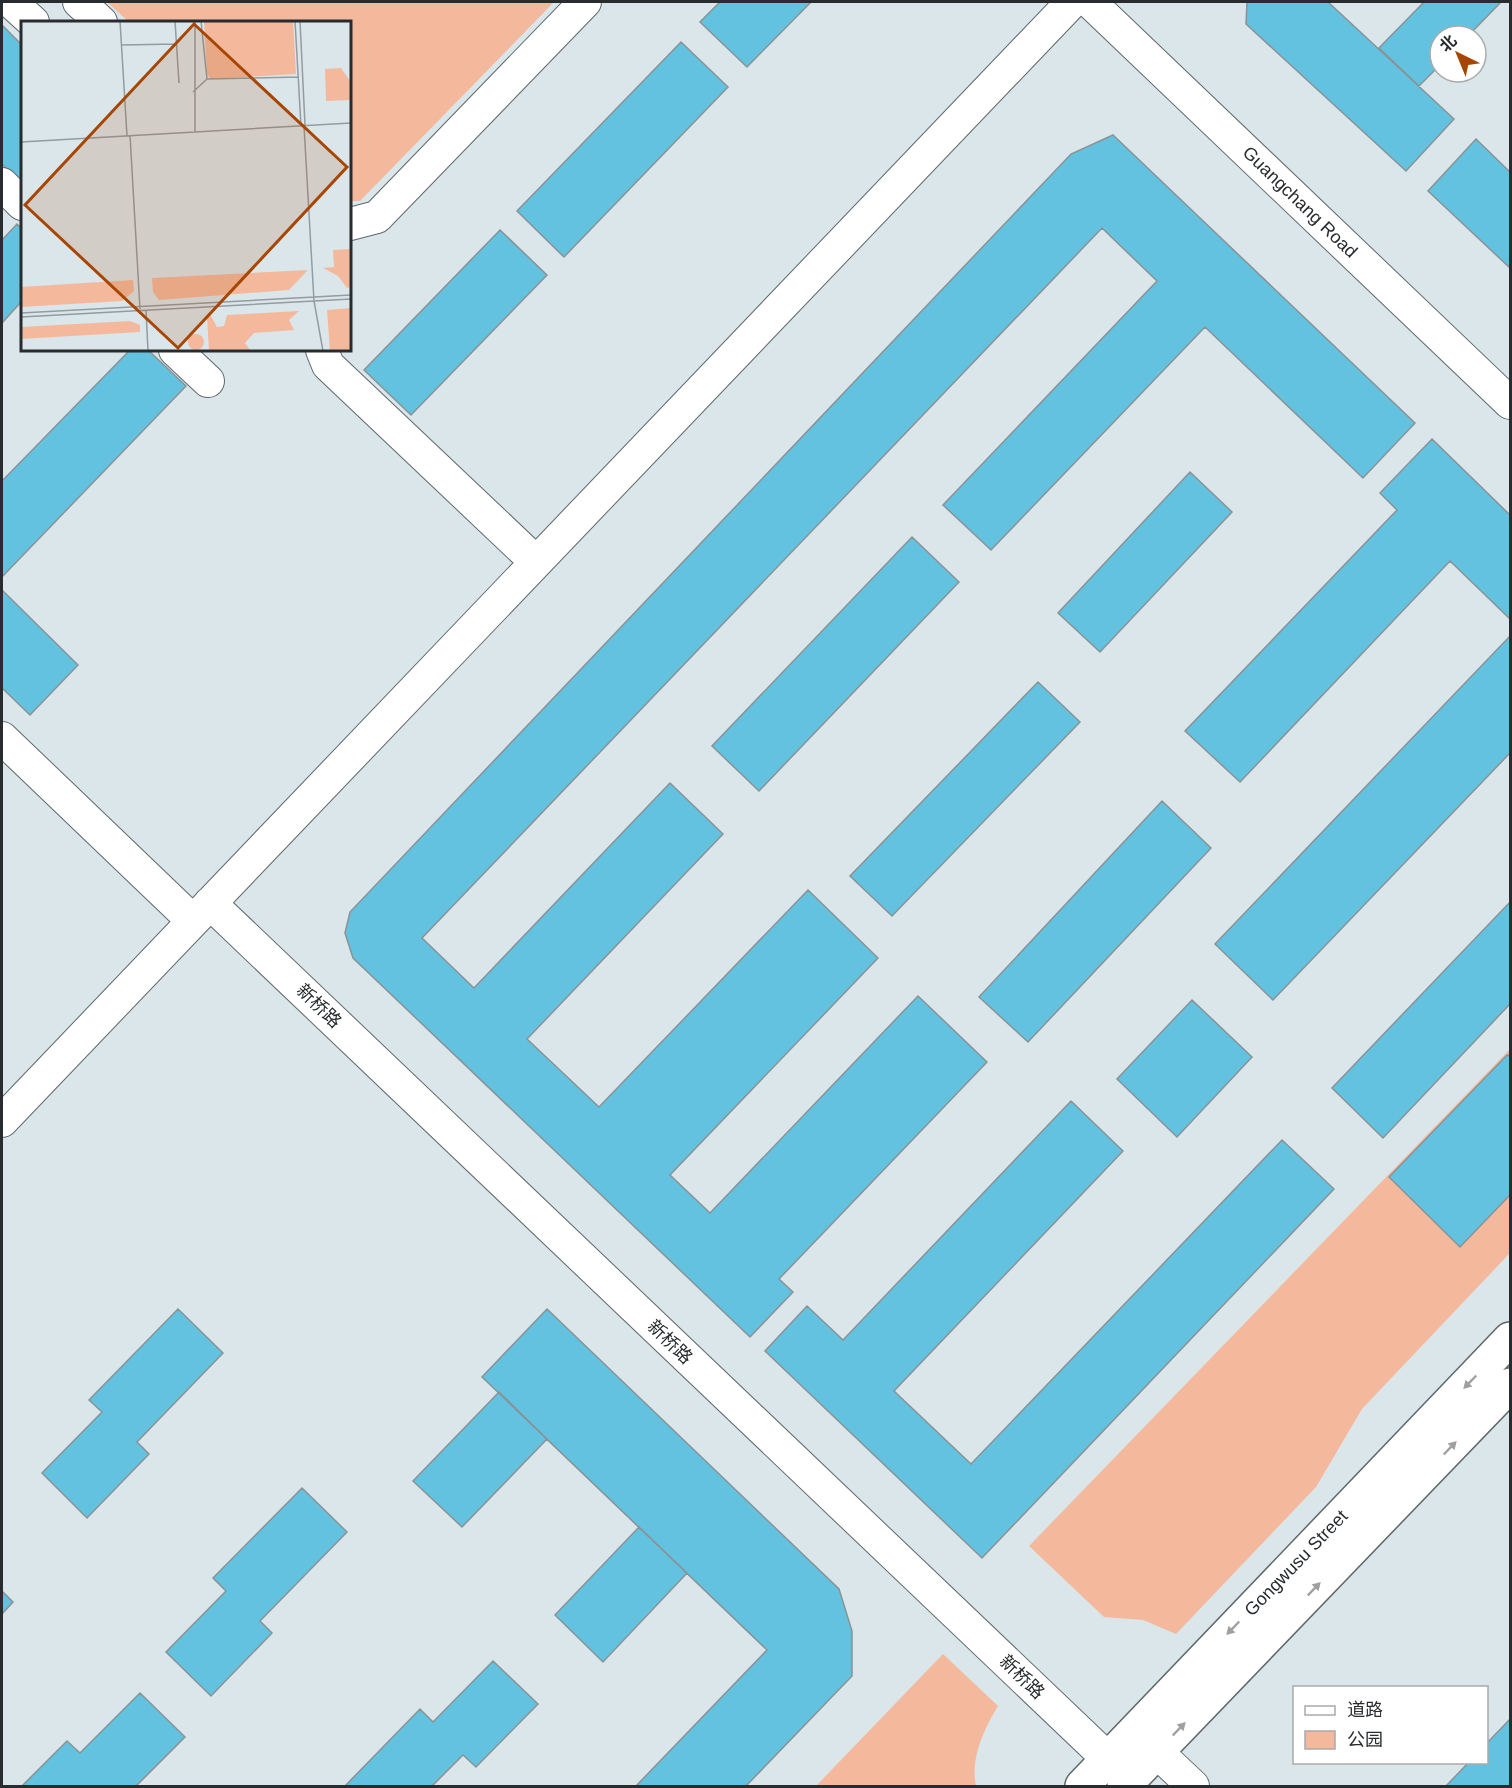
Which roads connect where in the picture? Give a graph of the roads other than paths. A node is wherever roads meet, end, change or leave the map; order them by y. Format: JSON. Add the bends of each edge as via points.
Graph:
{"nodes":[{"id":1,"x":11,"y":2,"type":"edge"},
{"id":2,"x":79,"y":2,"type":"edge"},
{"id":3,"x":585,"y":2,"type":"edge"},
{"id":4,"x":1071,"y":3,"type":"edge"},
{"id":5,"x":32,"y":21,"type":"edge"},
{"id":6,"x":100,"y":21,"type":"edge"},
{"id":7,"x":351,"y":224,"type":"edge"},
{"id":8,"x":176,"y":351,"type":"edge"},
{"id":9,"x":327,"y":355,"type":"edge"},
{"id":10,"x":208,"y":381,"type":"dead end"},
{"id":11,"x":1510,"y":403,"type":"edge"},
{"id":12,"x":536,"y":562,"type":"junction"},
{"id":13,"x":2,"y":738,"type":"edge"},
{"id":14,"x":202,"y":912,"type":"junction"},
{"id":15,"x":2,"y":1121,"type":"edge"},
{"id":16,"x":1510,"y":1339,"type":"edge"},
{"id":17,"x":1510,"y":1385,"type":"edge"},
{"id":18,"x":1157,"y":1752,"type":"junction"},
{"id":19,"x":1121,"y":1775,"type":"edge"},
{"id":20,"x":1082,"y":1786,"type":"edge"},
{"id":21,"x":1193,"y":1786,"type":"edge"}],
"edges":[{"from":1,"to":5,"type":"street"},
{"from":2,"to":6,"type":"street"},
{"from":3,"to":7,"type":"street","via":[[376,217]]},
{"from":4,"to":11,"type":"street","name":"Guangchang Road"},
{"from":4,"to":12,"type":"street"},
{"from":8,"to":10,"type":"street"},
{"from":9,"to":12,"type":"street"},
{"from":12,"to":14,"type":"street"},
{"from":13,"to":14,"type":"street","name":"新桥路"},
{"from":14,"to":15,"type":"street"},
{"from":14,"to":19,"type":"street","name":"新桥路"},
{"from":16,"to":19,"type":"main road","name":"Gongwusu Street","one_way":true},
{"from":18,"to":17,"type":"main road","name":"Gongwusu Street","one_way":true},
{"from":18,"to":19,"type":"main road","name":"Gongwusu Street"},
{"from":18,"to":21,"type":"street"},
{"from":19,"to":20,"type":"main road","name":"Gongwusu Street"}]}
